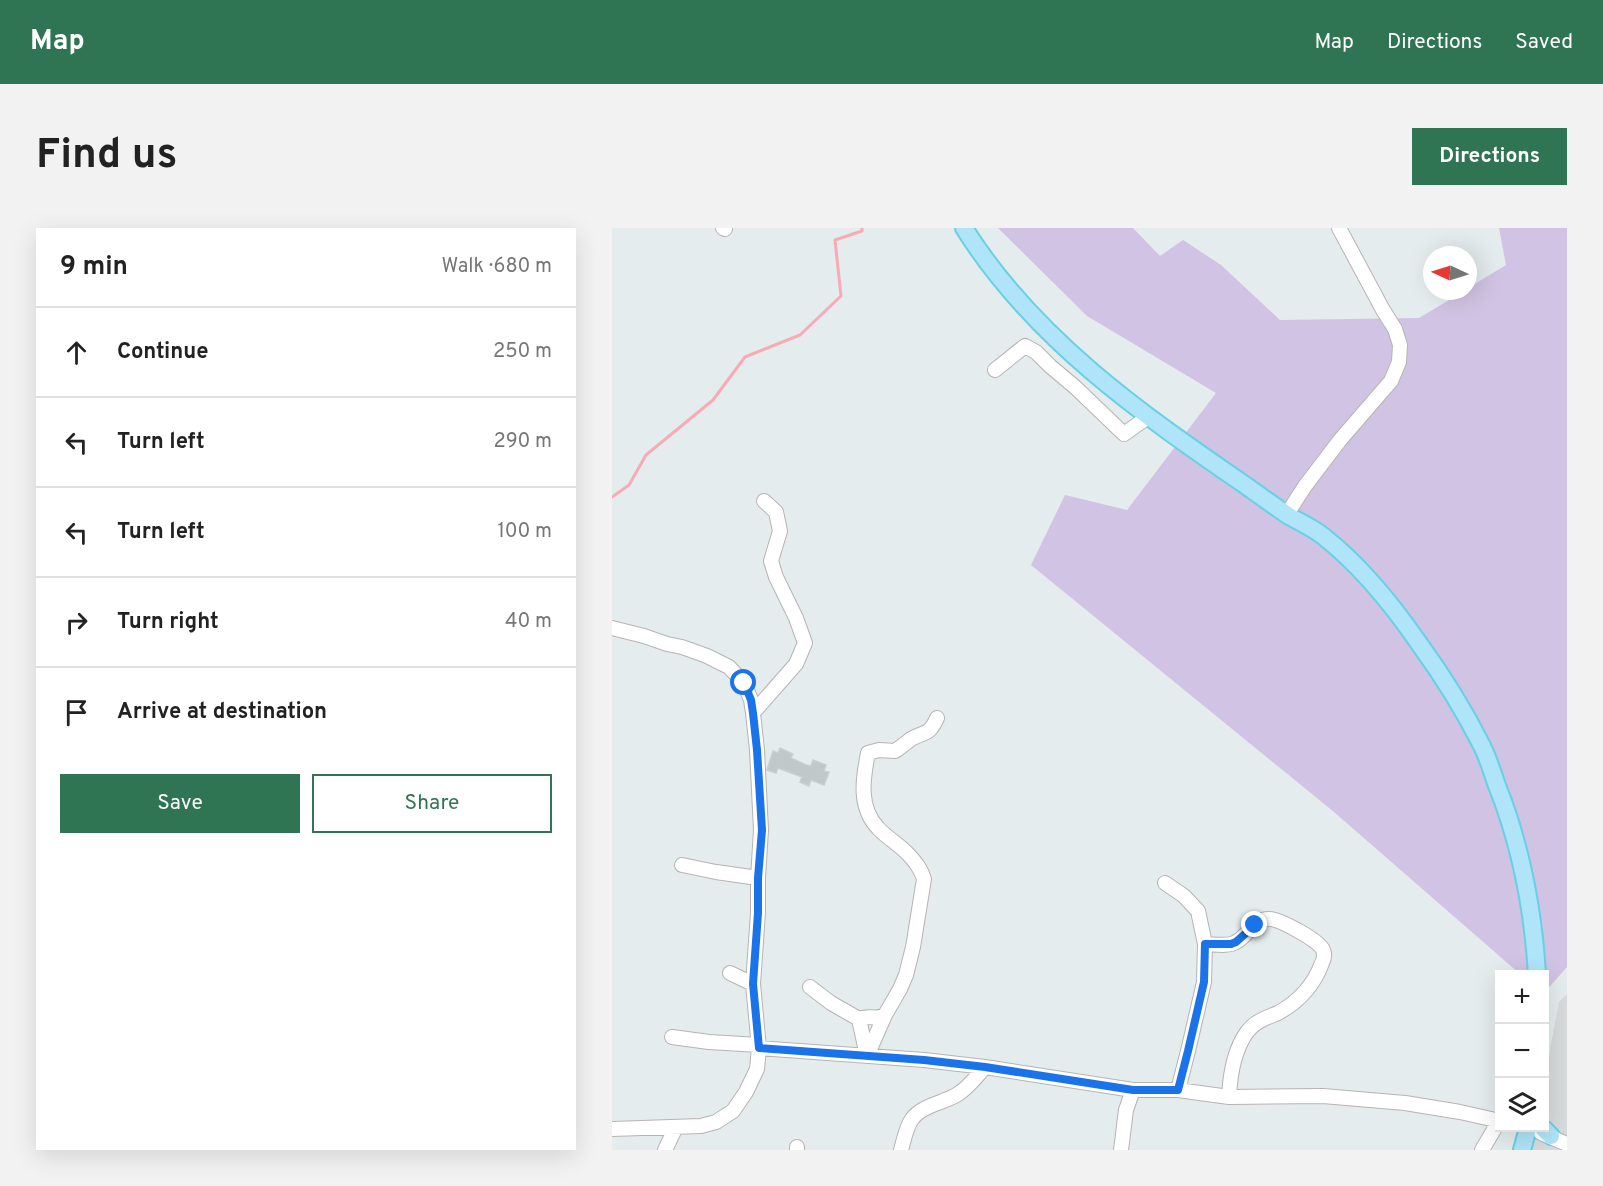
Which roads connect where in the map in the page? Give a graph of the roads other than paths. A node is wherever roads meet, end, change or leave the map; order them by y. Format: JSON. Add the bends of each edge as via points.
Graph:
{"nodes":[{"id":1,"x":964,"y":228,"type":"edge"},
{"id":2,"x":1339,"y":228,"type":"edge"},
{"id":3,"x":996,"y":370,"type":"dead end"},
{"id":4,"x":1148,"y":417,"type":"junction"},
{"id":5,"x":764,"y":501,"type":"dead end"},
{"id":6,"x":1287,"y":514,"type":"junction"},
{"id":7,"x":612,"y":628,"type":"edge"},
{"id":8,"x":753,"y":713,"type":"junction"},
{"id":9,"x":937,"y":718,"type":"dead end"},
{"id":10,"x":682,"y":865,"type":"dead end"},
{"id":11,"x":758,"y":878,"type":"junction"},
{"id":12,"x":1165,"y":883,"type":"dead end"},
{"id":13,"x":1205,"y":944,"type":"junction"},
{"id":14,"x":1537,"y":970,"type":"edge"},
{"id":15,"x":730,"y":973,"type":"dead end"},
{"id":16,"x":753,"y":984,"type":"junction"},
{"id":17,"x":810,"y":987,"type":"dead end"},
{"id":18,"x":885,"y":1015,"type":"junction"},
{"id":19,"x":859,"y":1019,"type":"junction"},
{"id":20,"x":672,"y":1037,"type":"dead end"},
{"id":21,"x":759,"y":1047,"type":"junction"},
{"id":22,"x":867,"y":1056,"type":"junction"},
{"id":23,"x":985,"y":1067,"type":"junction"},
{"id":24,"x":1133,"y":1090,"type":"junction"},
{"id":25,"x":1178,"y":1090,"type":"junction"},
{"id":26,"x":1229,"y":1097,"type":"junction"},
{"id":27,"x":1495,"y":1120,"type":"edge"},
{"id":28,"x":676,"y":1126,"type":"junction"},
{"id":29,"x":1495,"y":1128,"type":"edge"},
{"id":30,"x":612,"y":1129,"type":"edge"},
{"id":31,"x":1526,"y":1132,"type":"edge"},
{"id":32,"x":1547,"y":1132,"type":"edge"},
{"id":33,"x":1567,"y":1144,"type":"edge"},
{"id":34,"x":665,"y":1150,"type":"edge"},
{"id":35,"x":901,"y":1150,"type":"edge"},
{"id":36,"x":1121,"y":1150,"type":"edge"},
{"id":37,"x":1482,"y":1150,"type":"edge"},
{"id":38,"x":1522,"y":1150,"type":"edge"}],
"edges":[{"from":1,"to":4,"type":"main road","via":[[1026,309],[1071,354]]},
{"from":2,"to":6,"type":"street","via":[[1395,329],[1400,345],[1399,362],[1391,381],[1340,440]]},
{"from":3,"to":4,"type":"street","via":[[1025,346],[1124,434]]},
{"from":4,"to":6,"type":"main road"},
{"from":5,"to":8,"type":"street","via":[[776,512],[780,531],[771,561],[805,643],[796,664]]},
{"from":6,"to":14,"type":"main road","via":[[1349,559],[1395,609],[1442,676],[1483,747],[1510,818],[1526,883]]},
{"from":7,"to":8,"type":"street","via":[[682,646],[729,667],[744,683]]},
{"from":8,"to":11,"type":"street","via":[[762,830]]},
{"from":9,"to":18,"type":"street","via":[[924,735],[895,751],[868,753],[864,774],[869,815],[877,827],[905,850],[924,879],[906,975]]},
{"from":10,"to":11,"type":"street"},
{"from":11,"to":16,"type":"street"},
{"from":12,"to":13,"type":"street","via":[[1198,911]]},
{"from":13,"to":25,"type":"street","via":[[1204,982]]},
{"from":13,"to":26,"type":"street","via":[[1231,944],[1271,918],[1318,943],[1324,956],[1304,995],[1247,1032],[1230,1075]]},
{"from":15,"to":16,"type":"street"},
{"from":16,"to":21,"type":"street"},
{"from":17,"to":19,"type":"street"},
{"from":18,"to":19,"type":"street"},
{"from":18,"to":22,"type":"street"},
{"from":19,"to":22,"type":"street"},
{"from":20,"to":21,"type":"street"},
{"from":21,"to":22,"type":"street"},
{"from":21,"to":28,"type":"street","via":[[757,1070],[733,1111],[717,1122]]},
{"from":22,"to":23,"type":"street"},
{"from":23,"to":24,"type":"street"},
{"from":23,"to":35,"type":"street","via":[[968,1087],[912,1117]]},
{"from":24,"to":25,"type":"street"},
{"from":24,"to":36,"type":"street"},
{"from":25,"to":26,"type":"street"},
{"from":26,"to":27,"type":"street","via":[[1323,1096],[1404,1103]]},
{"from":28,"to":30,"type":"street"},
{"from":28,"to":34,"type":"street"},
{"from":29,"to":37,"type":"street"},
{"from":31,"to":38,"type":"main road"},
{"from":32,"to":33,"type":"street"}]}
